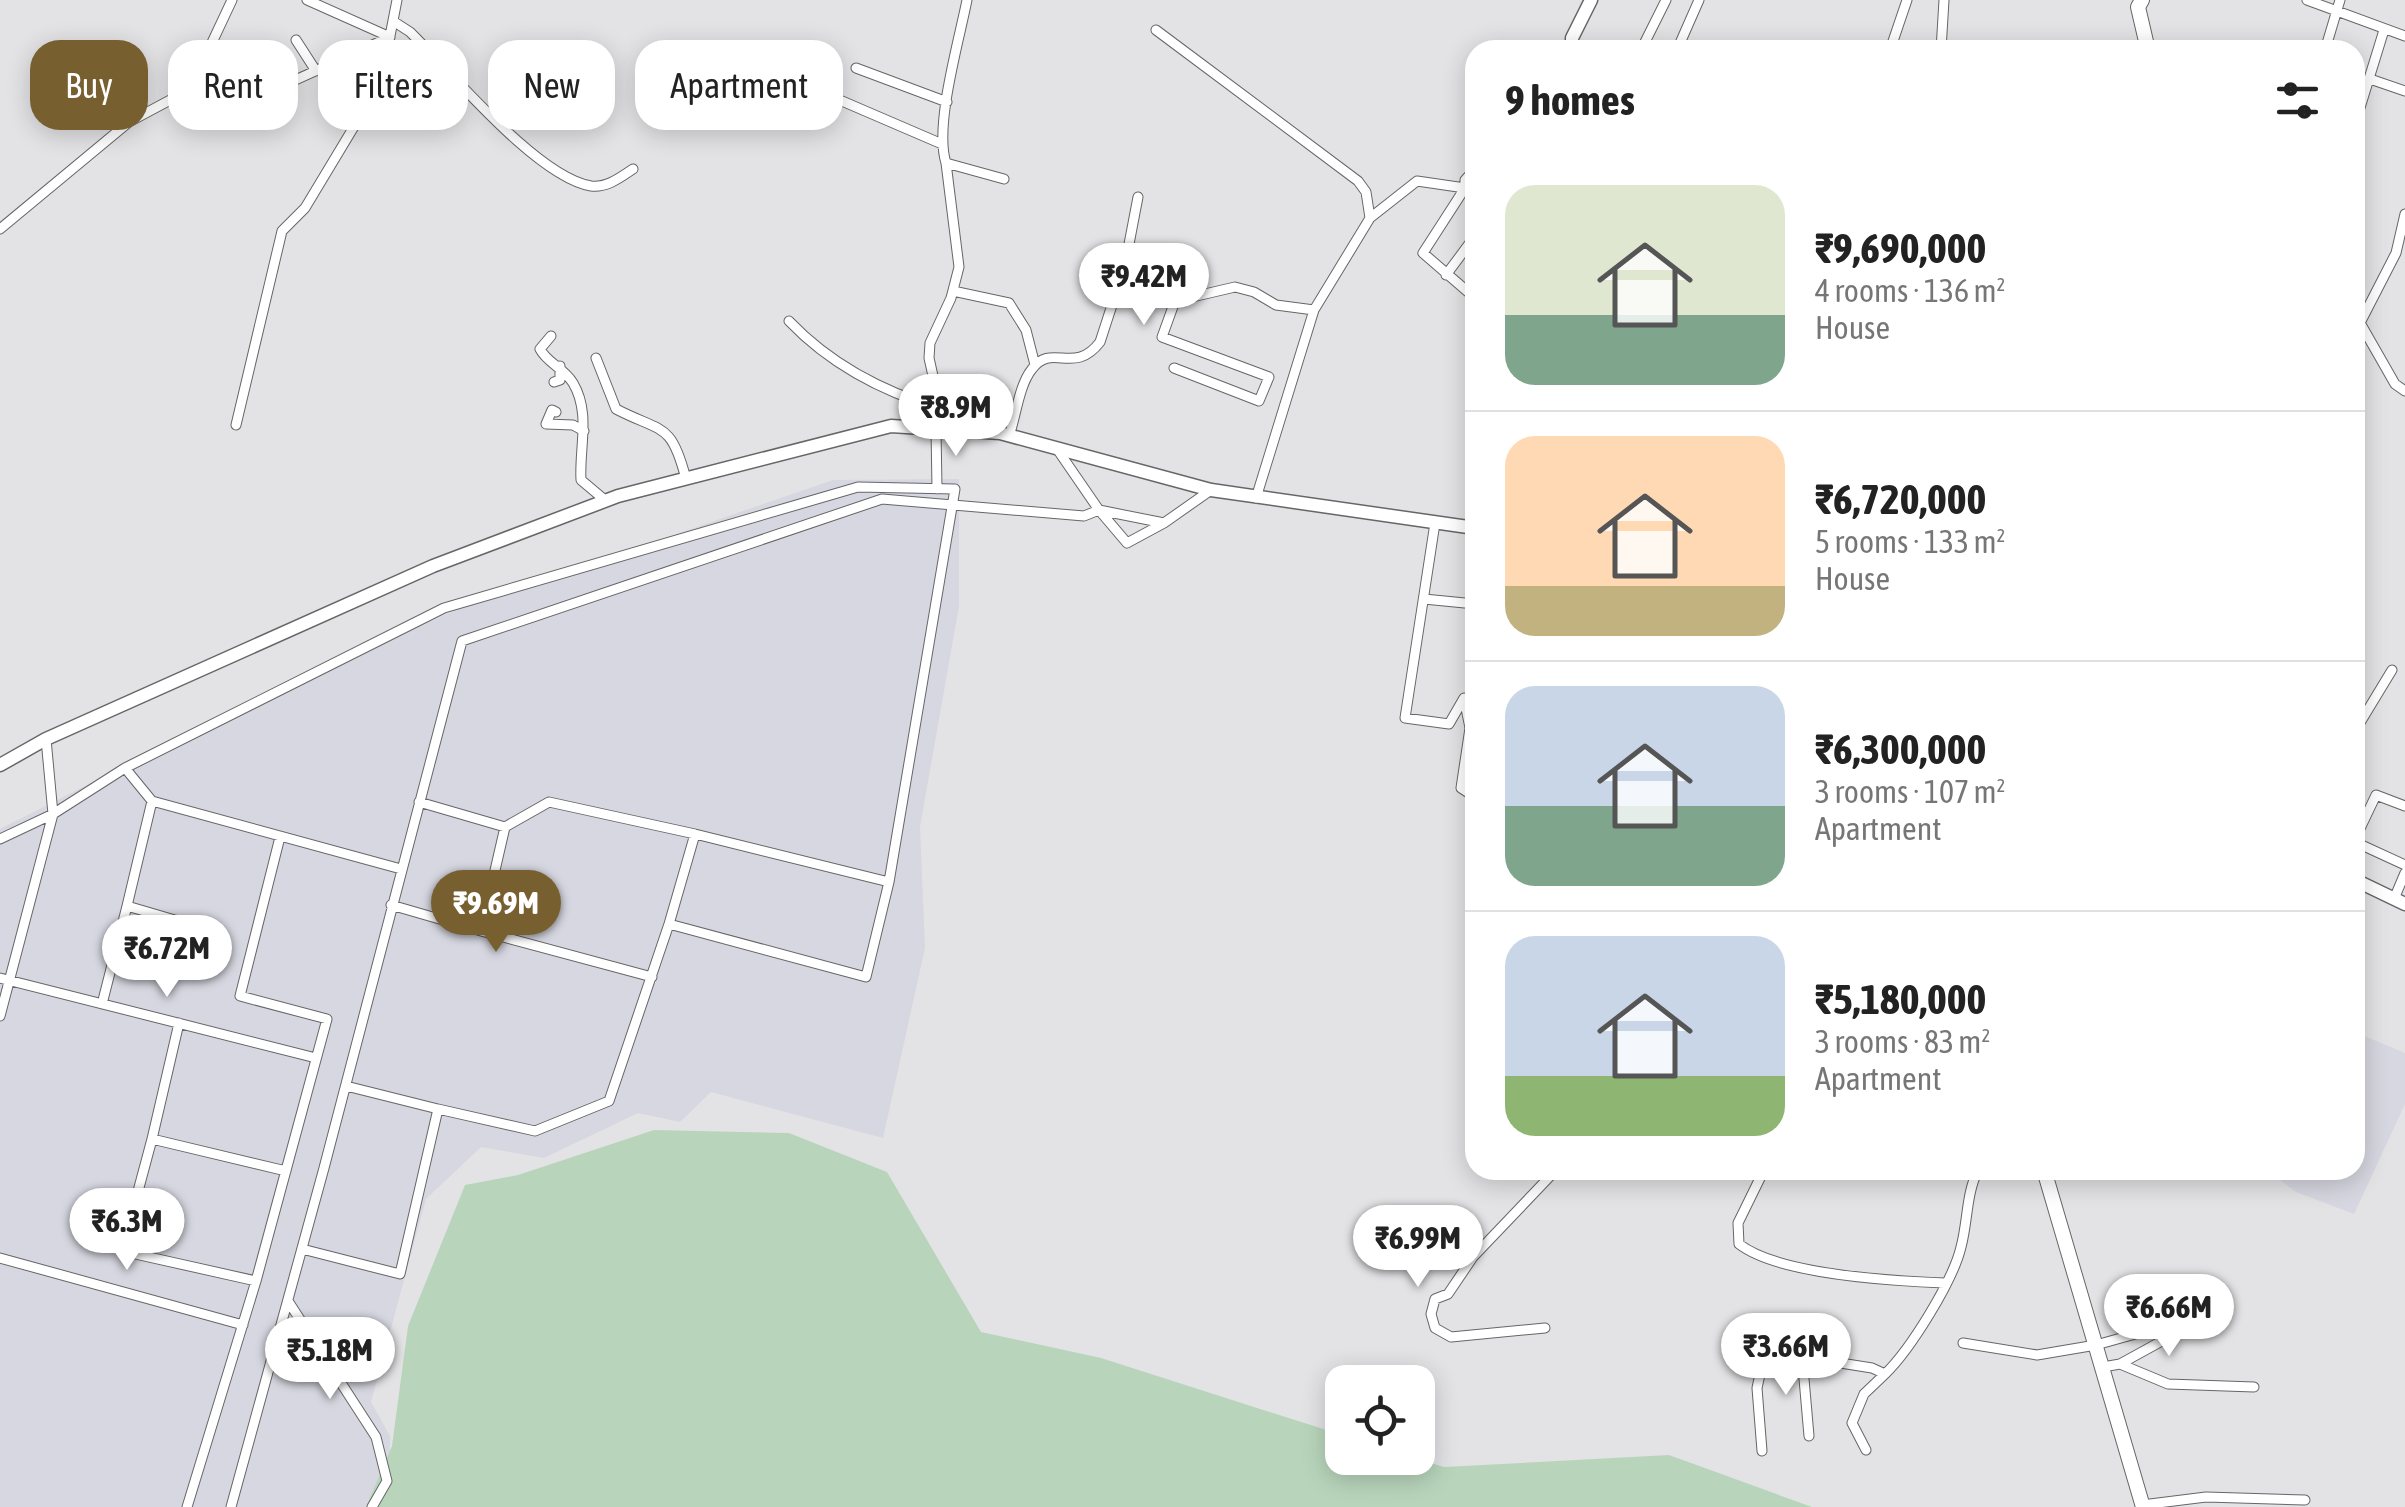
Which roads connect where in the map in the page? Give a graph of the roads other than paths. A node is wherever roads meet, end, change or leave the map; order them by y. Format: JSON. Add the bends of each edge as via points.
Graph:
{"nodes":[{"id":1,"x":232,"y":0,"type":"edge"},
{"id":2,"x":307,"y":0,"type":"edge"},
{"id":3,"x":397,"y":0,"type":"edge"},
{"id":4,"x":967,"y":0,"type":"edge"},
{"id":5,"x":1591,"y":0,"type":"edge"},
{"id":6,"x":1666,"y":0,"type":"edge"},
{"id":7,"x":1699,"y":0,"type":"edge"},
{"id":8,"x":1908,"y":0,"type":"edge"},
{"id":9,"x":1944,"y":0,"type":"edge"},
{"id":10,"x":2142,"y":0,"type":"edge"},
{"id":11,"x":2307,"y":0,"type":"edge"},
{"id":12,"x":2340,"y":0,"type":"edge"},
{"id":13,"x":2337,"y":12,"type":"junction"},
{"id":14,"x":393,"y":20,"type":"junction"},
{"id":15,"x":1156,"y":30,"type":"dead end"},
{"id":16,"x":2384,"y":30,"type":"junction"},
{"id":17,"x":2405,"y":36,"type":"edge"},
{"id":18,"x":390,"y":37,"type":"junction"},
{"id":19,"x":213,"y":40,"type":"edge"},
{"id":20,"x":1572,"y":40,"type":"edge"},
{"id":21,"x":1646,"y":40,"type":"edge"},
{"id":22,"x":1681,"y":40,"type":"edge"},
{"id":23,"x":1894,"y":40,"type":"edge"},
{"id":24,"x":1942,"y":40,"type":"edge"},
{"id":25,"x":2146,"y":40,"type":"edge"},
{"id":26,"x":2328,"y":40,"type":"edge"},
{"id":27,"x":298,"y":43,"type":"edge"},
{"id":28,"x":856,"y":68,"type":"dead end"},
{"id":29,"x":316,"y":71,"type":"junction"},
{"id":30,"x":298,"y":78,"type":"edge"},
{"id":31,"x":2370,"y":79,"type":"junction"},
{"id":32,"x":2405,"y":90,"type":"edge"},
{"id":33,"x":2365,"y":94,"type":"edge"},
{"id":34,"x":168,"y":101,"type":"edge"},
{"id":35,"x":843,"y":102,"type":"edge"},
{"id":36,"x":948,"y":102,"type":"junction"},
{"id":37,"x":942,"y":144,"type":"junction"},
{"id":38,"x":946,"y":164,"type":"junction"},
{"id":39,"x":633,"y":169,"type":"dead end"},
{"id":40,"x":1004,"y":178,"type":"dead end"},
{"id":41,"x":1465,"y":180,"type":"edge"},
{"id":42,"x":1464,"y":188,"type":"junction"},
{"id":43,"x":1138,"y":198,"type":"dead end"},
{"id":44,"x":2405,"y":214,"type":"edge"},
{"id":45,"x":1370,"y":218,"type":"junction"},
{"id":46,"x":2,"y":222,"type":"edge"},
{"id":47,"x":1465,"y":249,"type":"edge"},
{"id":48,"x":1446,"y":275,"type":"junction"},
{"id":49,"x":1117,"y":288,"type":"junction"},
{"id":50,"x":1465,"y":290,"type":"edge"},
{"id":51,"x":953,"y":291,"type":"junction"},
{"id":52,"x":1175,"y":301,"type":"junction"},
{"id":53,"x":2365,"y":306,"type":"edge"},
{"id":54,"x":1314,"y":310,"type":"junction"},
{"id":55,"x":789,"y":321,"type":"dead end"},
{"id":56,"x":2365,"y":330,"type":"edge"},
{"id":57,"x":550,"y":336,"type":"dead end"},
{"id":58,"x":596,"y":358,"type":"dead end"},
{"id":59,"x":1035,"y":364,"type":"junction"},
{"id":60,"x":560,"y":366,"type":"junction"},
{"id":61,"x":1174,"y":368,"type":"dead end"},
{"id":62,"x":1269,"y":377,"type":"junction"},
{"id":63,"x":554,"y":382,"type":"dead end"},
{"id":64,"x":1289,"y":385,"type":"junction"},
{"id":65,"x":2405,"y":391,"type":"edge"},
{"id":66,"x":940,"y":409,"type":"junction"},
{"id":67,"x":556,"y":412,"type":"dead end"},
{"id":68,"x":236,"y":425,"type":"dead end"},
{"id":69,"x":941,"y":430,"type":"junction"},
{"id":70,"x":584,"y":431,"type":"junction"},
{"id":71,"x":1009,"y":436,"type":"junction"},
{"id":72,"x":1057,"y":449,"type":"junction"},
{"id":73,"x":686,"y":479,"type":"junction"},
{"id":74,"x":937,"y":489,"type":"junction"},
{"id":75,"x":1211,"y":490,"type":"junction"},
{"id":76,"x":1256,"y":498,"type":"junction"},
{"id":77,"x":606,"y":501,"type":"junction"},
{"id":78,"x":953,"y":504,"type":"junction"},
{"id":79,"x":1098,"y":510,"type":"junction"},
{"id":80,"x":1164,"y":523,"type":"junction"},
{"id":81,"x":1436,"y":523,"type":"junction"},
{"id":82,"x":1465,"y":527,"type":"edge"},
{"id":83,"x":1424,"y":599,"type":"junction"},
{"id":84,"x":1465,"y":603,"type":"edge"},
{"id":85,"x":2392,"y":670,"type":"dead end"},
{"id":86,"x":1465,"y":705,"type":"edge"},
{"id":87,"x":2365,"y":707,"type":"edge"},
{"id":88,"x":2368,"y":708,"type":"junction"},
{"id":89,"x":2365,"y":714,"type":"edge"},
{"id":90,"x":46,"y":740,"type":"junction"},
{"id":91,"x":1465,"y":764,"type":"edge"},
{"id":92,"x":0,"y":765,"type":"edge"},
{"id":93,"x":125,"y":768,"type":"junction"},
{"id":94,"x":1465,"y":791,"type":"edge"},
{"id":95,"x":152,"y":801,"type":"junction"},
{"id":96,"x":419,"y":802,"type":"junction"},
{"id":97,"x":2405,"y":806,"type":"edge"},
{"id":98,"x":53,"y":814,"type":"junction"},
{"id":99,"x":2365,"y":819,"type":"edge"},
{"id":100,"x":505,"y":827,"type":"junction"},
{"id":101,"x":695,"y":834,"type":"junction"},
{"id":102,"x":280,"y":837,"type":"junction"},
{"id":103,"x":0,"y":839,"type":"edge"},
{"id":104,"x":2365,"y":846,"type":"edge"},
{"id":105,"x":401,"y":868,"type":"junction"},
{"id":106,"x":2405,"y":869,"type":"edge"},
{"id":107,"x":889,"y":882,"type":"junction"},
{"id":108,"x":2365,"y":885,"type":"edge"},
{"id":109,"x":2400,"y":902,"type":"edge"},
{"id":110,"x":391,"y":905,"type":"junction"},
{"id":111,"x":128,"y":906,"type":"junction"},
{"id":112,"x":184,"y":923,"type":"dead end"},
{"id":113,"x":669,"y":924,"type":"junction"},
{"id":114,"x":481,"y":930,"type":"junction"},
{"id":115,"x":652,"y":977,"type":"junction"},
{"id":116,"x":4,"y":979,"type":"edge"},
{"id":117,"x":102,"y":1004,"type":"junction"},
{"id":118,"x":0,"y":1016,"type":"edge"},
{"id":119,"x":179,"y":1023,"type":"junction"},
{"id":120,"x":316,"y":1058,"type":"junction"},
{"id":121,"x":346,"y":1086,"type":"junction"},
{"id":122,"x":438,"y":1108,"type":"junction"},
{"id":123,"x":152,"y":1140,"type":"junction"},
{"id":124,"x":286,"y":1171,"type":"junction"},
{"id":125,"x":1546,"y":1180,"type":"edge"},
{"id":126,"x":1759,"y":1180,"type":"edge"},
{"id":127,"x":1975,"y":1180,"type":"edge"},
{"id":128,"x":2047,"y":1180,"type":"edge"},
{"id":129,"x":302,"y":1248,"type":"junction"},
{"id":130,"x":0,"y":1258,"type":"edge"},
{"id":131,"x":256,"y":1280,"type":"junction"},
{"id":132,"x":1946,"y":1283,"type":"junction"},
{"id":133,"x":288,"y":1301,"type":"junction"},
{"id":134,"x":2190,"y":1316,"type":"dead end"},
{"id":135,"x":243,"y":1325,"type":"junction"},
{"id":136,"x":1544,"y":1328,"type":"dead end"},
{"id":137,"x":2146,"y":1331,"type":"dead end"},
{"id":138,"x":1963,"y":1344,"type":"dead end"},
{"id":139,"x":2096,"y":1345,"type":"junction"},
{"id":140,"x":1802,"y":1356,"type":"junction"},
{"id":141,"x":2120,"y":1364,"type":"junction"},
{"id":142,"x":2103,"y":1367,"type":"junction"},
{"id":143,"x":1885,"y":1374,"type":"junction"},
{"id":144,"x":2254,"y":1387,"type":"dead end"},
{"id":145,"x":1809,"y":1436,"type":"dead end"},
{"id":146,"x":1866,"y":1450,"type":"dead end"},
{"id":147,"x":1762,"y":1451,"type":"dead end"},
{"id":148,"x":2306,"y":1500,"type":"dead end"},
{"id":149,"x":2142,"y":1506,"type":"edge"},
{"id":150,"x":187,"y":1507,"type":"edge"},
{"id":151,"x":231,"y":1507,"type":"edge"},
{"id":152,"x":372,"y":1507,"type":"edge"}],
"edges":[{"from":1,"to":19,"type":"street"},
{"from":2,"to":18,"type":"street"},
{"from":3,"to":14,"type":"street"},
{"from":4,"to":36,"type":"street"},
{"from":5,"to":20,"type":"street"},
{"from":6,"to":21,"type":"street"},
{"from":7,"to":22,"type":"street"},
{"from":8,"to":23,"type":"street"},
{"from":9,"to":24,"type":"street"},
{"from":10,"to":25,"type":"main road"},
{"from":11,"to":13,"type":"street"},
{"from":12,"to":13,"type":"street"},
{"from":13,"to":16,"type":"street"},
{"from":13,"to":26,"type":"street"},
{"from":14,"to":18,"type":"street"},
{"from":14,"to":39,"type":"street","via":[[539,159],[595,187]]},
{"from":15,"to":45,"type":"street","via":[[1358,181]]},
{"from":16,"to":17,"type":"street"},
{"from":16,"to":31,"type":"street"},
{"from":18,"to":29,"type":"street"},
{"from":18,"to":68,"type":"street","via":[[383,72],[361,115],[304,208],[282,231]]},
{"from":27,"to":29,"type":"street"},
{"from":28,"to":36,"type":"street"},
{"from":29,"to":30,"type":"street"},
{"from":31,"to":32,"type":"street"},
{"from":31,"to":33,"type":"street"},
{"from":34,"to":46,"type":"street","via":[[129,122]]},
{"from":35,"to":37,"type":"street"},
{"from":36,"to":37,"type":"street"},
{"from":37,"to":38,"type":"street"},
{"from":38,"to":40,"type":"street"},
{"from":38,"to":51,"type":"street","via":[[960,267]]},
{"from":41,"to":42,"type":"street"},
{"from":42,"to":45,"type":"street","via":[[1417,181]]},
{"from":42,"to":48,"type":"street","via":[[1422,254]]},
{"from":43,"to":49,"type":"street"},
{"from":44,"to":53,"type":"street","via":[[2396,253]]},
{"from":45,"to":54,"type":"street"},
{"from":47,"to":48,"type":"street"},
{"from":48,"to":50,"type":"street"},
{"from":49,"to":52,"type":"street"},
{"from":49,"to":59,"type":"street","via":[[1092,351],[1076,360],[1053,357]]},
{"from":51,"to":59,"type":"street","via":[[1009,303],[1026,330]]},
{"from":51,"to":66,"type":"street","via":[[930,343]]},
{"from":52,"to":54,"type":"street","via":[[1236,287],[1276,305]]},
{"from":52,"to":62,"type":"street","via":[[1162,337]]},
{"from":54,"to":64,"type":"street"},
{"from":55,"to":66,"type":"street","via":[[864,378]]},
{"from":56,"to":65,"type":"street"},
{"from":57,"to":60,"type":"street","via":[[540,349]]},
{"from":58,"to":73,"type":"street","via":[[616,408],[664,429]]},
{"from":59,"to":71,"type":"street"},
{"from":60,"to":63,"type":"street"},
{"from":60,"to":70,"type":"street","via":[[575,386]]},
{"from":61,"to":62,"type":"street","via":[[1259,402]]},
{"from":62,"to":64,"type":"street"},
{"from":64,"to":76,"type":"street"},
{"from":66,"to":69,"type":"street"},
{"from":67,"to":70,"type":"street","via":[[546,424]]},
{"from":69,"to":71,"type":"street"},
{"from":69,"to":73,"type":"street","via":[[891,426]]},
{"from":69,"to":74,"type":"street"},
{"from":70,"to":77,"type":"street","via":[[582,480]]},
{"from":71,"to":72,"type":"street"},
{"from":72,"to":75,"type":"street"},
{"from":72,"to":79,"type":"street"},
{"from":73,"to":77,"type":"street"},
{"from":74,"to":78,"type":"street","via":[[955,490]]},
{"from":74,"to":93,"type":"street","via":[[858,487],[444,608]]},
{"from":75,"to":76,"type":"street"},
{"from":75,"to":80,"type":"street"},
{"from":76,"to":81,"type":"street"},
{"from":77,"to":90,"type":"street","via":[[433,566]]},
{"from":78,"to":79,"type":"street","via":[[1084,516]]},
{"from":78,"to":96,"type":"street","via":[[882,498],[462,640]]},
{"from":78,"to":107,"type":"street"},
{"from":79,"to":80,"type":"street"},
{"from":79,"to":80,"type":"street","via":[[1128,543]]},
{"from":81,"to":82,"type":"street"},
{"from":81,"to":83,"type":"street"},
{"from":83,"to":84,"type":"street"},
{"from":83,"to":86,"type":"street","via":[[1404,718],[1449,724],[1464,698]]},
{"from":85,"to":88,"type":"street"},
{"from":87,"to":88,"type":"street"},
{"from":88,"to":89,"type":"street"},
{"from":90,"to":92,"type":"street"},
{"from":90,"to":98,"type":"street"},
{"from":91,"to":94,"type":"street"},
{"from":93,"to":95,"type":"street"},
{"from":93,"to":98,"type":"street"},
{"from":95,"to":102,"type":"street"},
{"from":95,"to":111,"type":"street"},
{"from":96,"to":100,"type":"street"},
{"from":96,"to":105,"type":"street"},
{"from":97,"to":99,"type":"street","via":[[2376,795]]},
{"from":98,"to":103,"type":"street"},
{"from":98,"to":116,"type":"street"},
{"from":100,"to":101,"type":"street","via":[[549,802]]},
{"from":100,"to":114,"type":"street"},
{"from":101,"to":107,"type":"street"},
{"from":101,"to":113,"type":"street"},
{"from":102,"to":105,"type":"street"},
{"from":102,"to":120,"type":"street","via":[[240,996],[327,1019]]},
{"from":104,"to":106,"type":"street"},
{"from":105,"to":110,"type":"street"},
{"from":106,"to":109,"type":"street"},
{"from":107,"to":113,"type":"street","via":[[866,977]]},
{"from":108,"to":109,"type":"street"},
{"from":110,"to":114,"type":"street"},
{"from":110,"to":121,"type":"street"},
{"from":111,"to":112,"type":"street"},
{"from":111,"to":117,"type":"street"},
{"from":113,"to":115,"type":"street"},
{"from":114,"to":115,"type":"street"},
{"from":115,"to":122,"type":"street","via":[[609,1101],[535,1130]]},
{"from":116,"to":117,"type":"street"},
{"from":116,"to":118,"type":"street"},
{"from":117,"to":119,"type":"street"},
{"from":119,"to":120,"type":"street"},
{"from":119,"to":123,"type":"street"},
{"from":120,"to":124,"type":"street"},
{"from":121,"to":122,"type":"street"},
{"from":121,"to":129,"type":"street"},
{"from":122,"to":129,"type":"street","via":[[400,1274]]},
{"from":123,"to":124,"type":"street"},
{"from":123,"to":131,"type":"street","via":[[122,1251]]},
{"from":124,"to":131,"type":"street"},
{"from":125,"to":136,"type":"street","via":[[1473,1257],[1448,1294],[1435,1298],[1431,1314],[1436,1328],[1452,1337]]},
{"from":126,"to":132,"type":"street","via":[[1738,1222],[1739,1244],[1754,1256]]},
{"from":127,"to":132,"type":"street"},
{"from":128,"to":139,"type":"main road"},
{"from":129,"to":133,"type":"street"},
{"from":130,"to":135,"type":"street"},
{"from":131,"to":135,"type":"street"},
{"from":132,"to":143,"type":"street","via":[[1902,1358]]},
{"from":133,"to":151,"type":"street"},
{"from":133,"to":152,"type":"street","via":[[376,1437],[386,1481]]},
{"from":134,"to":141,"type":"street"},
{"from":135,"to":150,"type":"street"},
{"from":137,"to":139,"type":"street"},
{"from":138,"to":139,"type":"street","via":[[2037,1355]]},
{"from":139,"to":142,"type":"main road"},
{"from":140,"to":143,"type":"street"},
{"from":140,"to":145,"type":"street"},
{"from":140,"to":147,"type":"street","via":[[1765,1351],[1757,1388]]},
{"from":141,"to":142,"type":"street"},
{"from":141,"to":144,"type":"street","via":[[2168,1384]]},
{"from":142,"to":149,"type":"main road"},
{"from":143,"to":146,"type":"street","via":[[1864,1394],[1852,1423]]},
{"from":148,"to":149,"type":"street","via":[[2206,1497]]}]}
